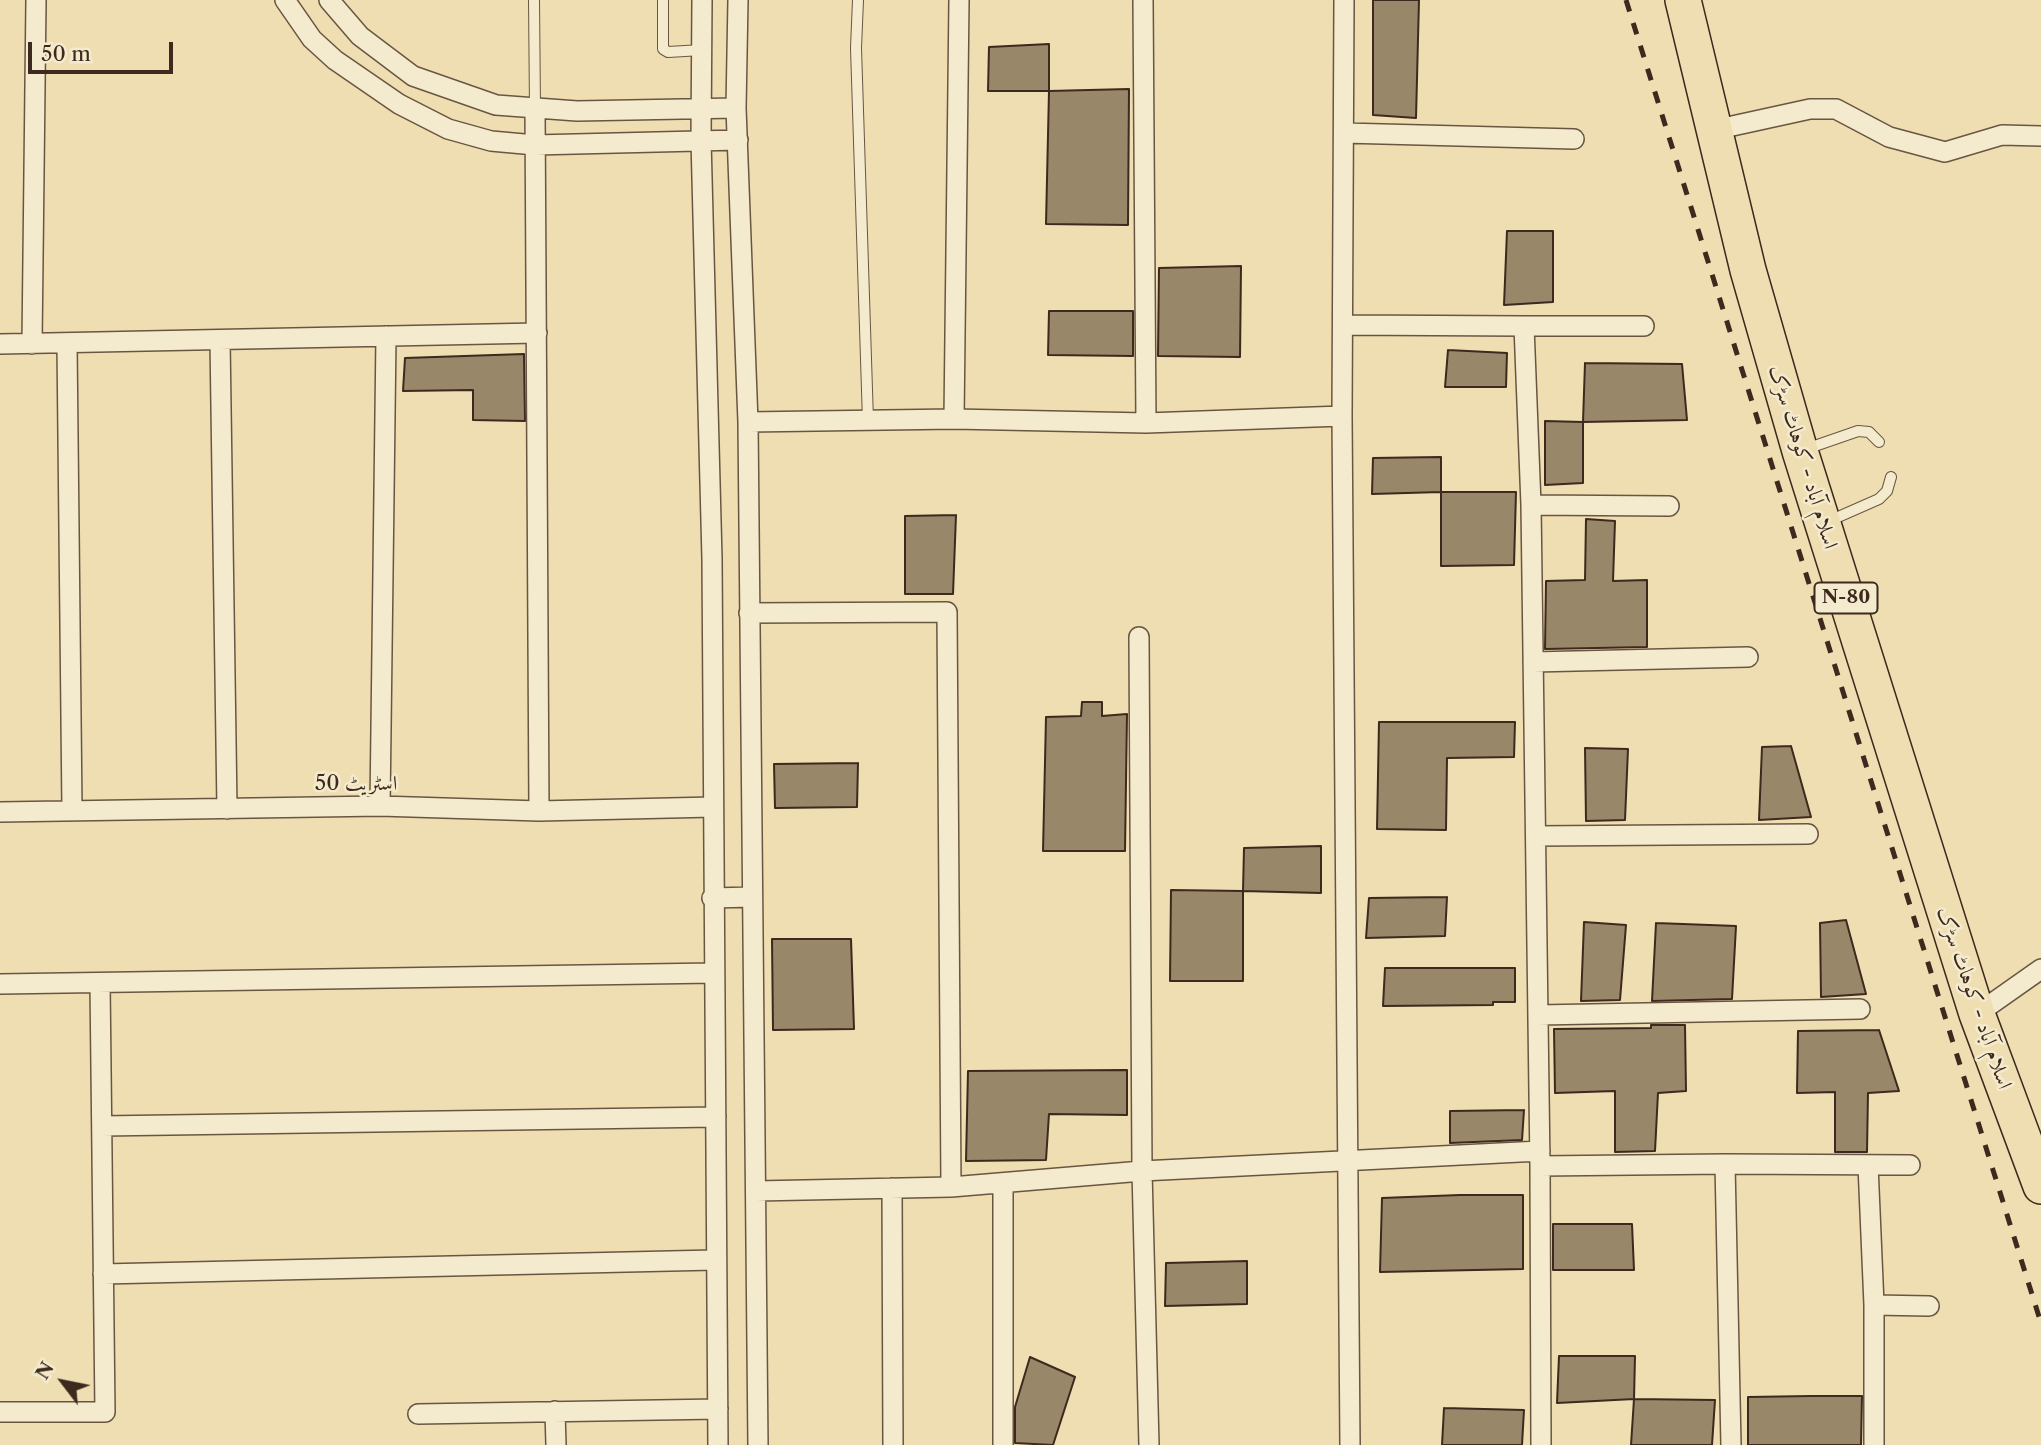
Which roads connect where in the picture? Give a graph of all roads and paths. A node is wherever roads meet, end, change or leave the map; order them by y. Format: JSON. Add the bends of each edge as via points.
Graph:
{"nodes":[{"id":1,"x":37,"y":0,"type":"edge"},
{"id":2,"x":285,"y":0,"type":"edge"},
{"id":3,"x":329,"y":0,"type":"edge"},
{"id":4,"x":534,"y":0,"type":"edge"},
{"id":5,"x":663,"y":0,"type":"edge"},
{"id":6,"x":702,"y":0,"type":"edge"},
{"id":7,"x":738,"y":0,"type":"edge"},
{"id":8,"x":858,"y":0,"type":"edge"},
{"id":9,"x":959,"y":0,"type":"edge"},
{"id":10,"x":1143,"y":0,"type":"edge"},
{"id":11,"x":1344,"y":0,"type":"edge"},
{"id":12,"x":1684,"y":0,"type":"edge"},
{"id":13,"x":702,"y":50,"type":"junction"},
{"id":14,"x":703,"y":108,"type":"junction"},
{"id":15,"x":736,"y":108,"type":"junction"},
{"id":16,"x":536,"y":109,"type":"junction"},
{"id":17,"x":1714,"y":130,"type":"junction"},
{"id":18,"x":1344,"y":133,"type":"junction"},
{"id":19,"x":2041,"y":136,"type":"edge"},
{"id":20,"x":701,"y":139,"type":"junction"},
{"id":21,"x":1574,"y":139,"type":"dead end"},
{"id":22,"x":738,"y":140,"type":"junction"},
{"id":23,"x":535,"y":145,"type":"junction"},
{"id":24,"x":1343,"y":325,"type":"junction"},
{"id":25,"x":1524,"y":326,"type":"junction"},
{"id":26,"x":1644,"y":326,"type":"dead end"},
{"id":27,"x":537,"y":333,"type":"junction"},
{"id":28,"x":386,"y":336,"type":"junction"},
{"id":29,"x":220,"y":340,"type":"junction"},
{"id":30,"x":67,"y":343,"type":"junction"},
{"id":31,"x":0,"y":344,"type":"edge"},
{"id":32,"x":32,"y":344,"type":"junction"},
{"id":33,"x":1342,"y":416,"type":"junction"},
{"id":34,"x":954,"y":419,"type":"junction"},
{"id":35,"x":748,"y":422,"type":"junction"},
{"id":36,"x":868,"y":422,"type":"junction"},
{"id":37,"x":1146,"y":423,"type":"junction"},
{"id":38,"x":1879,"y":442,"type":"dead end"},
{"id":39,"x":1800,"y":451,"type":"junction"},
{"id":40,"x":1891,"y":477,"type":"dead end"},
{"id":41,"x":1531,"y":505,"type":"junction"},
{"id":42,"x":1669,"y":506,"type":"dead end"},
{"id":43,"x":1822,"y":524,"type":"junction"},
{"id":44,"x":749,"y":613,"type":"junction"},
{"id":45,"x":1139,"y":638,"type":"dead end"},
{"id":46,"x":1748,"y":657,"type":"dead end"},
{"id":47,"x":1533,"y":662,"type":"junction"},
{"id":48,"x":380,"y":806,"type":"junction"},
{"id":49,"x":713,"y":807,"type":"junction"},
{"id":50,"x":228,"y":809,"type":"junction"},
{"id":51,"x":72,"y":811,"type":"junction"},
{"id":52,"x":538,"y":811,"type":"junction"},
{"id":53,"x":0,"y":812,"type":"edge"},
{"id":54,"x":1808,"y":834,"type":"dead end"},
{"id":55,"x":1536,"y":836,"type":"junction"},
{"id":56,"x":752,"y":897,"type":"junction"},
{"id":57,"x":712,"y":898,"type":"junction"},
{"id":58,"x":2041,"y":969,"type":"edge"},
{"id":59,"x":713,"y":973,"type":"junction"},
{"id":60,"x":100,"y":983,"type":"junction"},
{"id":61,"x":0,"y":984,"type":"edge"},
{"id":62,"x":1860,"y":1009,"type":"dead end"},
{"id":63,"x":1977,"y":1014,"type":"junction"},
{"id":64,"x":1538,"y":1015,"type":"junction"},
{"id":65,"x":716,"y":1117,"type":"junction"},
{"id":66,"x":102,"y":1126,"type":"junction"},
{"id":67,"x":1540,"y":1159,"type":"junction"},
{"id":68,"x":1346,"y":1160,"type":"junction"},
{"id":69,"x":1726,"y":1164,"type":"junction"},
{"id":70,"x":1910,"y":1164,"type":"dead end"},
{"id":71,"x":1868,"y":1165,"type":"junction"},
{"id":72,"x":1142,"y":1171,"type":"junction"},
{"id":73,"x":1003,"y":1184,"type":"junction"},
{"id":74,"x":2041,"y":1186,"type":"edge"},
{"id":75,"x":951,"y":1187,"type":"junction"},
{"id":76,"x":892,"y":1188,"type":"junction"},
{"id":77,"x":756,"y":1191,"type":"junction"},
{"id":78,"x":714,"y":1260,"type":"junction"},
{"id":79,"x":103,"y":1274,"type":"junction"},
{"id":80,"x":1874,"y":1305,"type":"junction"},
{"id":81,"x":1929,"y":1306,"type":"dead end"},
{"id":82,"x":718,"y":1409,"type":"junction"},
{"id":83,"x":555,"y":1411,"type":"junction"},
{"id":84,"x":0,"y":1412,"type":"edge"},
{"id":85,"x":418,"y":1414,"type":"dead end"},
{"id":86,"x":556,"y":1445,"type":"edge"},
{"id":87,"x":718,"y":1445,"type":"edge"},
{"id":88,"x":758,"y":1445,"type":"edge"},
{"id":89,"x":893,"y":1445,"type":"edge"},
{"id":90,"x":1003,"y":1445,"type":"edge"},
{"id":91,"x":1149,"y":1445,"type":"edge"},
{"id":92,"x":1350,"y":1445,"type":"edge"},
{"id":93,"x":1541,"y":1445,"type":"edge"},
{"id":94,"x":1731,"y":1445,"type":"edge"},
{"id":95,"x":1874,"y":1445,"type":"edge"}],
"edges":[{"from":1,"to":32,"type":"street"},
{"from":2,"to":23,"type":"street","via":[[312,38],[335,60],[420,116],[491,141]]},
{"from":3,"to":16,"type":"street","via":[[360,36],[413,76],[496,105]]},
{"from":4,"to":16,"type":"lane"},
{"from":5,"to":13,"type":"lane","via":[[663,49]]},
{"from":6,"to":13,"type":"street"},
{"from":7,"to":15,"type":"street"},
{"from":8,"to":36,"type":"lane"},
{"from":9,"to":34,"type":"street"},
{"from":10,"to":37,"type":"street"},
{"from":11,"to":18,"type":"street"},
{"from":12,"to":17,"type":"highway","name":"اسلام آباد - کوہاٹ سڑک","number":"N-80"},
{"from":13,"to":14,"type":"street"},
{"from":14,"to":15,"type":"street"},
{"from":14,"to":16,"type":"street"},
{"from":14,"to":20,"type":"street"},
{"from":15,"to":22,"type":"street"},
{"from":16,"to":23,"type":"street"},
{"from":17,"to":19,"type":"street","via":[[1810,109],[1836,109],[1889,137],[1945,152],[2002,135]]},
{"from":17,"to":39,"type":"highway","name":"اسلام آباد - کوہاٹ سڑک","number":"N-80"},
{"from":18,"to":21,"type":"street"},
{"from":18,"to":24,"type":"street"},
{"from":20,"to":22,"type":"street"},
{"from":20,"to":23,"type":"street"},
{"from":20,"to":49,"type":"street"},
{"from":22,"to":35,"type":"street"},
{"from":23,"to":27,"type":"street"},
{"from":24,"to":25,"type":"street"},
{"from":24,"to":33,"type":"street"},
{"from":25,"to":26,"type":"street"},
{"from":25,"to":41,"type":"street"},
{"from":27,"to":28,"type":"street"},
{"from":27,"to":52,"type":"street"},
{"from":28,"to":29,"type":"street"},
{"from":28,"to":48,"type":"street"},
{"from":29,"to":30,"type":"street"},
{"from":29,"to":50,"type":"street"},
{"from":30,"to":32,"type":"street"},
{"from":30,"to":51,"type":"street"},
{"from":31,"to":32,"type":"street"},
{"from":33,"to":37,"type":"street"},
{"from":33,"to":68,"type":"street"},
{"from":34,"to":36,"type":"street"},
{"from":34,"to":37,"type":"street"},
{"from":35,"to":36,"type":"street"},
{"from":35,"to":44,"type":"street"},
{"from":38,"to":39,"type":"lane","via":[[1869,432],[1858,431]]},
{"from":39,"to":43,"type":"highway","name":"اسلام آباد - کوہاٹ سڑک","number":"N-80"},
{"from":40,"to":43,"type":"lane","via":[[1888,491],[1878,499]]},
{"from":41,"to":42,"type":"street"},
{"from":41,"to":47,"type":"street"},
{"from":43,"to":63,"type":"highway","name":"اسلام آباد - کوہاٹ سڑک","number":"N-80"},
{"from":44,"to":56,"type":"street"},
{"from":44,"to":75,"type":"street","via":[[947,612]]},
{"from":45,"to":72,"type":"street"},
{"from":46,"to":47,"type":"street"},
{"from":47,"to":55,"type":"street"},
{"from":48,"to":50,"type":"street","name":"اسٹریٹ 50"},
{"from":48,"to":52,"type":"street","name":"اسٹریٹ 50"},
{"from":49,"to":52,"type":"street","name":"اسٹریٹ 50"},
{"from":49,"to":57,"type":"street"},
{"from":50,"to":51,"type":"street","name":"اسٹریٹ 50"},
{"from":51,"to":53,"type":"street","name":"اسٹریٹ 50"},
{"from":54,"to":55,"type":"street"},
{"from":55,"to":64,"type":"street"},
{"from":56,"to":57,"type":"street"},
{"from":56,"to":77,"type":"street"},
{"from":57,"to":59,"type":"street"},
{"from":58,"to":63,"type":"street"},
{"from":59,"to":60,"type":"street"},
{"from":59,"to":65,"type":"street"},
{"from":60,"to":61,"type":"street"},
{"from":60,"to":66,"type":"street"},
{"from":62,"to":64,"type":"street"},
{"from":63,"to":74,"type":"highway","name":"اسلام آباد - کوہاٹ سڑک","number":"N-80"},
{"from":64,"to":67,"type":"street"},
{"from":65,"to":66,"type":"street"},
{"from":65,"to":78,"type":"street"},
{"from":66,"to":79,"type":"street"},
{"from":67,"to":68,"type":"street"},
{"from":67,"to":69,"type":"street"},
{"from":67,"to":93,"type":"street"},
{"from":68,"to":72,"type":"street"},
{"from":68,"to":92,"type":"street"},
{"from":69,"to":71,"type":"street"},
{"from":69,"to":94,"type":"street"},
{"from":70,"to":71,"type":"street"},
{"from":71,"to":80,"type":"street"},
{"from":72,"to":73,"type":"street"},
{"from":72,"to":91,"type":"street"},
{"from":73,"to":75,"type":"street"},
{"from":73,"to":90,"type":"street"},
{"from":75,"to":76,"type":"street"},
{"from":76,"to":77,"type":"street"},
{"from":76,"to":89,"type":"street"},
{"from":77,"to":88,"type":"street"},
{"from":78,"to":79,"type":"street"},
{"from":78,"to":82,"type":"street"},
{"from":79,"to":84,"type":"street","via":[[105,1412]]},
{"from":80,"to":81,"type":"street"},
{"from":80,"to":95,"type":"street"},
{"from":82,"to":83,"type":"street"},
{"from":82,"to":87,"type":"street"},
{"from":83,"to":85,"type":"street"},
{"from":83,"to":86,"type":"street"}]}
